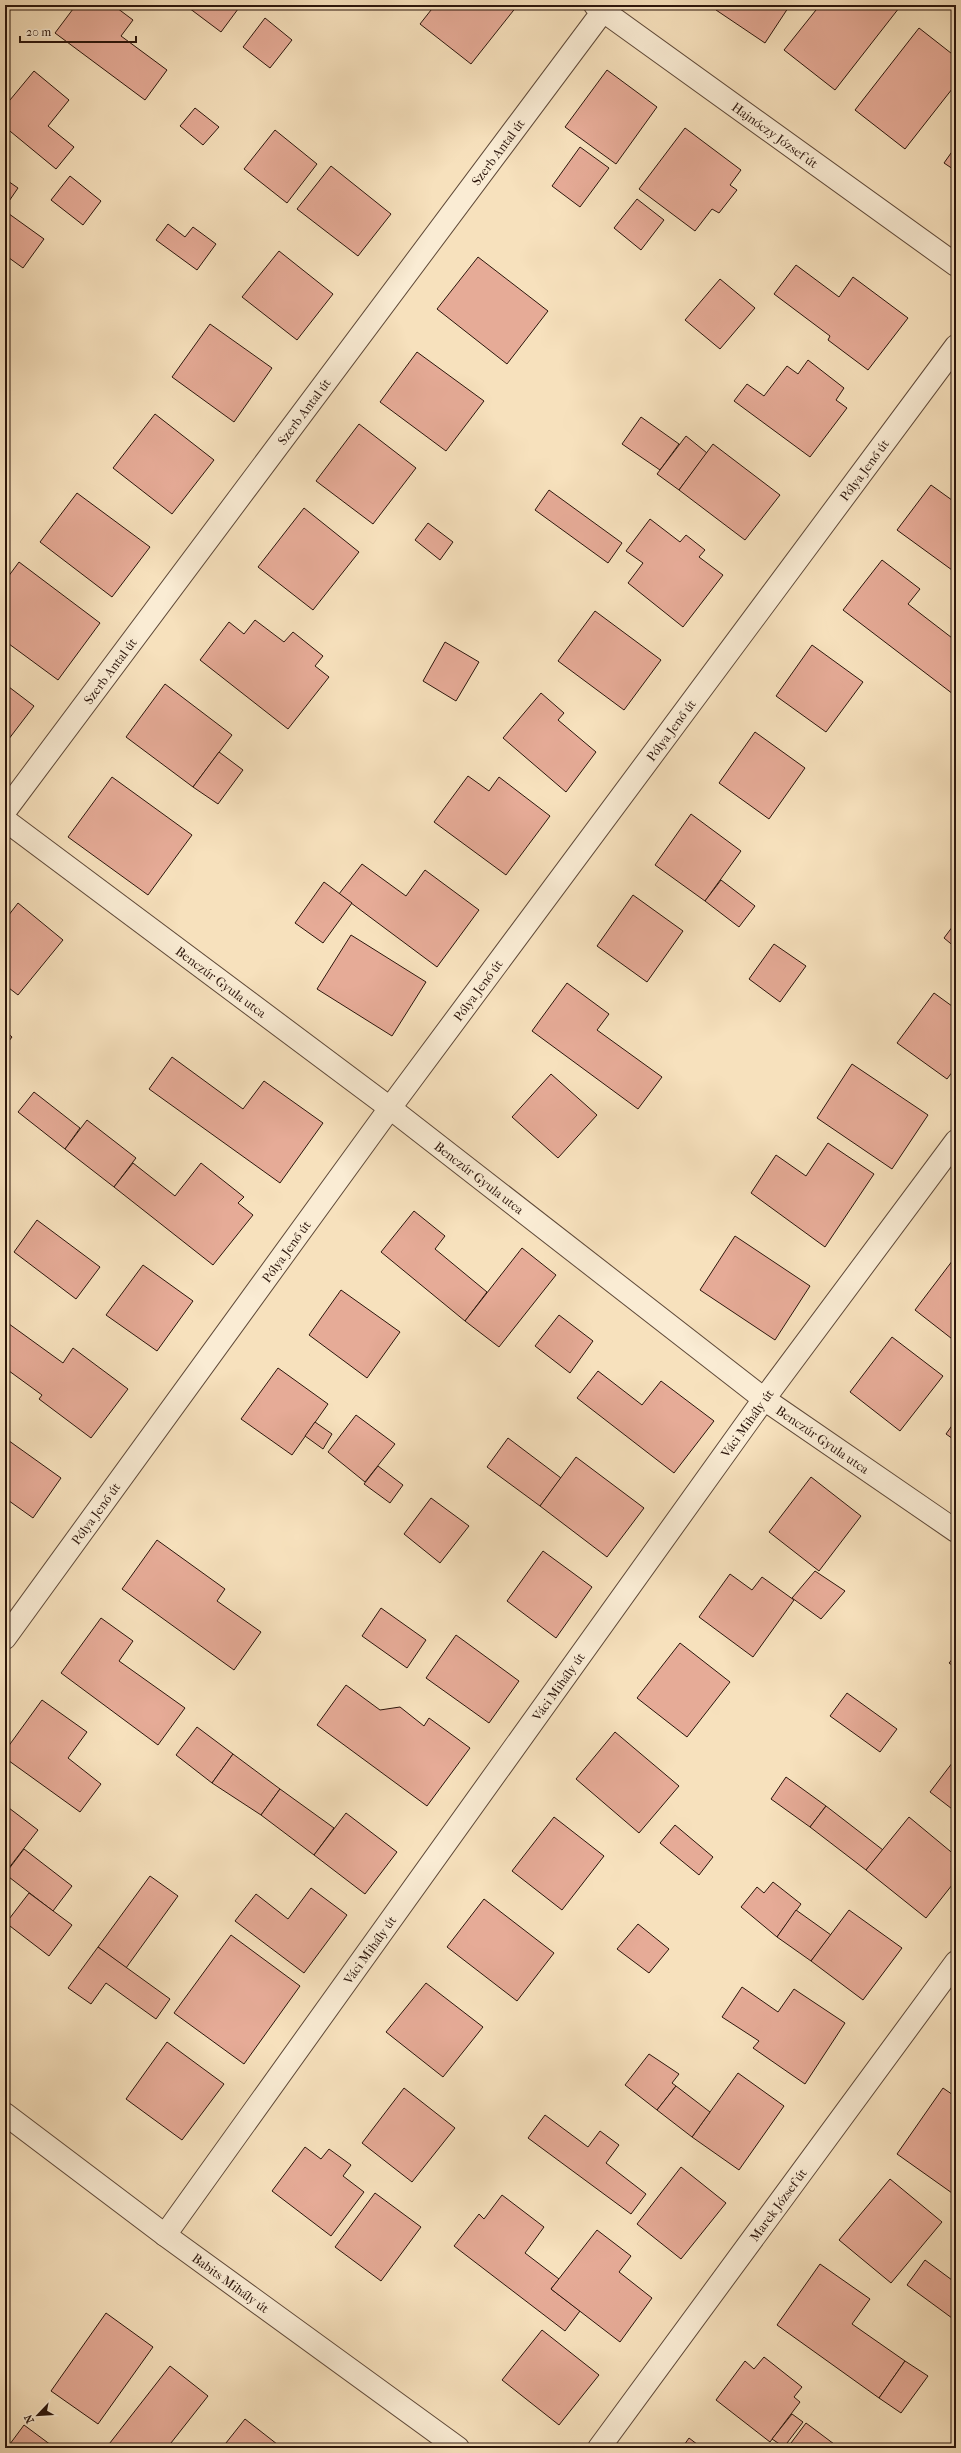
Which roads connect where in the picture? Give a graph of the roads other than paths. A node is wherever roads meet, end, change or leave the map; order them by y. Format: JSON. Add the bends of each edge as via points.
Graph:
{"nodes":[{"id":1,"x":599,"y":8,"type":"edge"},
{"id":2,"x":956,"y":265,"type":"edge"},
{"id":3,"x":956,"y":346,"type":"edge"},
{"id":4,"x":5,"y":811,"type":"edge"},
{"id":5,"x":5,"y":820,"type":"edge"},
{"id":6,"x":390,"y":1108,"type":"junction"},
{"id":7,"x":956,"y":1141,"type":"edge"},
{"id":8,"x":764,"y":1399,"type":"junction"},
{"id":9,"x":956,"y":1531,"type":"edge"},
{"id":10,"x":5,"y":1638,"type":"edge"},
{"id":11,"x":956,"y":1962,"type":"edge"},
{"id":12,"x":5,"y":2114,"type":"edge"},
{"id":13,"x":165,"y":2235,"type":"junction"},
{"id":14,"x":458,"y":2448,"type":"edge"},
{"id":15,"x":599,"y":2448,"type":"edge"}],
"edges":[{"from":1,"to":2,"type":"street","name":"Hajnóczy József út"},
{"from":1,"to":4,"type":"street","name":"Szerb Antal út"},
{"from":3,"to":6,"type":"street","name":"Pólya Jenő út"},
{"from":5,"to":6,"type":"street","name":"Benczúr Gyula utca"},
{"from":6,"to":8,"type":"street","name":"Benczúr Gyula utca"},
{"from":6,"to":10,"type":"street","name":"Pólya Jenő út"},
{"from":7,"to":8,"type":"street","name":"Váci Mihály út"},
{"from":8,"to":9,"type":"street","name":"Benczúr Gyula utca"},
{"from":8,"to":13,"type":"street","name":"Váci Mihály út"},
{"from":11,"to":15,"type":"street","name":"Marek József út"},
{"from":12,"to":13,"type":"street","name":"Babits Mihály út"},
{"from":13,"to":14,"type":"street","name":"Babits Mihály út"}]}
